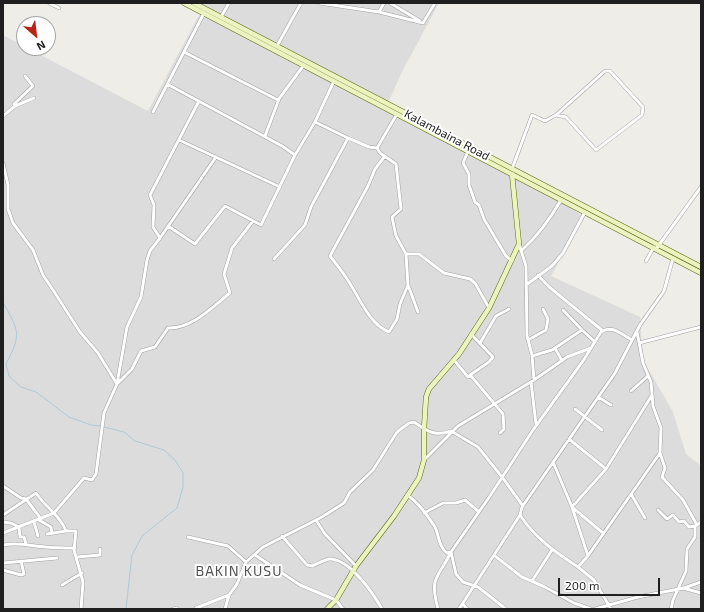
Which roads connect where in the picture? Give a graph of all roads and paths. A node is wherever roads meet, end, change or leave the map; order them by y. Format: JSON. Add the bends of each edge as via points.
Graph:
{"nodes":[{"id":1,"x":49,"y":3,"type":"edge"},
{"id":2,"x":184,"y":3,"type":"edge"},
{"id":3,"x":194,"y":3,"type":"edge"},
{"id":4,"x":229,"y":3,"type":"edge"},
{"id":5,"x":301,"y":3,"type":"edge"},
{"id":6,"x":319,"y":3,"type":"edge"},
{"id":7,"x":323,"y":3,"type":"edge"},
{"id":8,"x":384,"y":3,"type":"edge"},
{"id":9,"x":390,"y":3,"type":"edge"},
{"id":10,"x":435,"y":3,"type":"edge"},
{"id":11,"x":343,"y":4,"type":"edge"},
{"id":12,"x":59,"y":8,"type":"dead end"},
{"id":13,"x":379,"y":12,"type":"junction"},
{"id":14,"x":204,"y":13,"type":"junction"},
{"id":15,"x":221,"y":17,"type":"junction"},
{"id":16,"x":423,"y":23,"type":"junction"},
{"id":17,"x":277,"y":46,"type":"junction"},
{"id":18,"x":184,"y":52,"type":"junction"},
{"id":19,"x":304,"y":66,"type":"junction"},
{"id":20,"x":25,"y":76,"type":"dead end"},
{"id":21,"x":334,"y":81,"type":"junction"},
{"id":22,"x":167,"y":84,"type":"junction"},
{"id":23,"x":34,"y":98,"type":"dead end"},
{"id":24,"x":279,"y":99,"type":"junction"},
{"id":25,"x":199,"y":101,"type":"junction"},
{"id":26,"x":16,"y":106,"type":"junction"},
{"id":27,"x":153,"y":112,"type":"dead end"},
{"id":28,"x":397,"y":114,"type":"junction"},
{"id":29,"x":556,"y":115,"type":"junction"},
{"id":30,"x":3,"y":116,"type":"edge"},
{"id":31,"x":316,"y":122,"type":"junction"},
{"id":32,"x":265,"y":136,"type":"junction"},
{"id":33,"x":348,"y":138,"type":"junction"},
{"id":34,"x":179,"y":140,"type":"junction"},
{"id":35,"x":377,"y":148,"type":"junction"},
{"id":36,"x":468,"y":151,"type":"junction"},
{"id":37,"x":295,"y":155,"type":"junction"},
{"id":38,"x":385,"y":156,"type":"junction"},
{"id":39,"x":216,"y":157,"type":"junction"},
{"id":40,"x":3,"y":162,"type":"edge"},
{"id":41,"x":512,"y":172,"type":"junction"},
{"id":42,"x":280,"y":187,"type":"junction"},
{"id":43,"x":701,"y":187,"type":"edge"},
{"id":44,"x":562,"y":200,"type":"junction"},
{"id":45,"x":585,"y":212,"type":"junction"},
{"id":46,"x":253,"y":221,"type":"junction"},
{"id":47,"x":168,"y":226,"type":"junction"},
{"id":48,"x":160,"y":238,"type":"junction"},
{"id":49,"x":519,"y":244,"type":"junction"},
{"id":50,"x":656,"y":247,"type":"junction"},
{"id":51,"x":522,"y":250,"type":"junction"},
{"id":52,"x":406,"y":254,"type":"junction"},
{"id":53,"x":672,"y":258,"type":"junction"},
{"id":54,"x":274,"y":259,"type":"dead end"},
{"id":55,"x":512,"y":261,"type":"junction"},
{"id":56,"x":646,"y":261,"type":"dead end"},
{"id":57,"x":701,"y":267,"type":"edge"},
{"id":58,"x":701,"y":273,"type":"edge"},
{"id":59,"x":538,"y":275,"type":"junction"},
{"id":60,"x":408,"y":285,"type":"junction"},
{"id":61,"x":526,"y":285,"type":"junction"},
{"id":62,"x":488,"y":308,"type":"junction"},
{"id":63,"x":543,"y":309,"type":"dead end"},
{"id":64,"x":509,"y":310,"type":"dead end"},
{"id":65,"x":563,"y":310,"type":"dead end"},
{"id":66,"x":418,"y":312,"type":"dead end"},
{"id":67,"x":701,"y":327,"type":"edge"},
{"id":68,"x":582,"y":330,"type":"junction"},
{"id":69,"x":603,"y":331,"type":"junction"},
{"id":70,"x":637,"y":331,"type":"junction"},
{"id":71,"x":471,"y":334,"type":"junction"},
{"id":72,"x":528,"y":340,"type":"junction"},
{"id":73,"x":632,"y":340,"type":"junction"},
{"id":74,"x":594,"y":342,"type":"junction"},
{"id":75,"x":480,"y":343,"type":"junction"},
{"id":76,"x":639,"y":343,"type":"junction"},
{"id":77,"x":555,"y":348,"type":"junction"},
{"id":78,"x":592,"y":348,"type":"junction"},
{"id":79,"x":532,"y":356,"type":"junction"},
{"id":80,"x":454,"y":360,"type":"junction"},
{"id":81,"x":562,"y":361,"type":"junction"},
{"id":82,"x":470,"y":375,"type":"junction"},
{"id":83,"x":648,"y":376,"type":"junction"},
{"id":84,"x":533,"y":381,"type":"junction"},
{"id":85,"x":117,"y":384,"type":"junction"},
{"id":86,"x":631,"y":391,"type":"dead end"},
{"id":87,"x":652,"y":395,"type":"junction"},
{"id":88,"x":598,"y":397,"type":"junction"},
{"id":89,"x":494,"y":403,"type":"junction"},
{"id":90,"x":611,"y":405,"type":"dead end"},
{"id":91,"x":575,"y":409,"type":"dead end"},
{"id":92,"x":585,"y":416,"type":"junction"},
{"id":93,"x":536,"y":424,"type":"junction"},
{"id":94,"x":424,"y":429,"type":"junction"},
{"id":95,"x":602,"y":430,"type":"dead end"},
{"id":96,"x":451,"y":431,"type":"junction"},
{"id":97,"x":500,"y":433,"type":"dead end"},
{"id":98,"x":569,"y":439,"type":"junction"},
{"id":99,"x":660,"y":453,"type":"junction"},
{"id":100,"x":424,"y":460,"type":"junction"},
{"id":101,"x":553,"y":462,"type":"junction"},
{"id":102,"x":606,"y":469,"type":"junction"},
{"id":103,"x":502,"y":477,"type":"junction"},
{"id":104,"x":3,"y":486,"type":"edge"},
{"id":105,"x":631,"y":494,"type":"junction"},
{"id":106,"x":407,"y":495,"type":"junction"},
{"id":107,"x":26,"y":498,"type":"junction"},
{"id":108,"x":523,"y":506,"type":"junction"},
{"id":109,"x":572,"y":507,"type":"junction"},
{"id":110,"x":658,"y":510,"type":"dead end"},
{"id":111,"x":479,"y":512,"type":"junction"},
{"id":112,"x":54,"y":513,"type":"junction"},
{"id":113,"x":424,"y":513,"type":"junction"},
{"id":114,"x":520,"y":515,"type":"junction"},
{"id":115,"x":3,"y":516,"type":"edge"},
{"id":116,"x":645,"y":518,"type":"dead end"},
{"id":117,"x":40,"y":520,"type":"junction"},
{"id":118,"x":316,"y":520,"type":"junction"},
{"id":119,"x":3,"y":522,"type":"edge"},
{"id":120,"x":34,"y":522,"type":"junction"},
{"id":121,"x":701,"y":522,"type":"edge"},
{"id":122,"x":696,"y":525,"type":"junction"},
{"id":123,"x":19,"y":527,"type":"junction"},
{"id":124,"x":66,"y":531,"type":"junction"},
{"id":125,"x":3,"y":533,"type":"edge"},
{"id":126,"x":52,"y":533,"type":"junction"},
{"id":127,"x":603,"y":533,"type":"junction"},
{"id":128,"x":47,"y":534,"type":"dead end"},
{"id":129,"x":38,"y":536,"type":"dead end"},
{"id":130,"x":282,"y":536,"type":"junction"},
{"id":131,"x":188,"y":537,"type":"dead end"},
{"id":132,"x":26,"y":544,"type":"junction"},
{"id":133,"x":3,"y":545,"type":"edge"},
{"id":134,"x":75,"y":548,"type":"junction"},
{"id":135,"x":100,"y":549,"type":"dead end"},
{"id":136,"x":552,"y":550,"type":"junction"},
{"id":137,"x":451,"y":552,"type":"junction"},
{"id":138,"x":254,"y":555,"type":"junction"},
{"id":139,"x":495,"y":556,"type":"junction"},
{"id":140,"x":588,"y":556,"type":"junction"},
{"id":141,"x":77,"y":557,"type":"junction"},
{"id":142,"x":57,"y":558,"type":"dead end"},
{"id":143,"x":21,"y":561,"type":"junction"},
{"id":144,"x":246,"y":562,"type":"junction"},
{"id":145,"x":3,"y":563,"type":"edge"},
{"id":146,"x":356,"y":566,"type":"junction"},
{"id":147,"x":578,"y":567,"type":"junction"},
{"id":148,"x":3,"y":570,"type":"edge"},
{"id":149,"x":353,"y":571,"type":"junction"},
{"id":150,"x":82,"y":574,"type":"junction"},
{"id":151,"x":532,"y":581,"type":"junction"},
{"id":152,"x":701,"y":582,"type":"edge"},
{"id":153,"x":62,"y":584,"type":"dead end"},
{"id":154,"x":474,"y":587,"type":"junction"},
{"id":155,"x":683,"y":588,"type":"junction"},
{"id":156,"x":677,"y":590,"type":"junction"},
{"id":157,"x":701,"y":593,"type":"edge"},
{"id":158,"x":229,"y":595,"type":"junction"},
{"id":159,"x":336,"y":600,"type":"junction"},
{"id":160,"x":463,"y":604,"type":"junction"},
{"id":161,"x":607,"y":607,"type":"edge"},
{"id":162,"x":81,"y":609,"type":"edge"},
{"id":163,"x":173,"y":609,"type":"edge"},
{"id":164,"x":177,"y":609,"type":"edge"},
{"id":165,"x":197,"y":609,"type":"edge"},
{"id":166,"x":225,"y":609,"type":"edge"},
{"id":167,"x":327,"y":609,"type":"edge"},
{"id":168,"x":343,"y":609,"type":"edge"},
{"id":169,"x":382,"y":609,"type":"edge"},
{"id":170,"x":438,"y":609,"type":"edge"},
{"id":171,"x":459,"y":609,"type":"edge"},
{"id":172,"x":467,"y":609,"type":"edge"},
{"id":173,"x":506,"y":609,"type":"edge"},
{"id":174,"x":591,"y":609,"type":"edge"},
{"id":175,"x":595,"y":609,"type":"edge"},
{"id":176,"x":610,"y":609,"type":"edge"},
{"id":177,"x":671,"y":609,"type":"edge"}],
"edges":[{"from":1,"to":12,"type":"street"},
{"from":2,"to":14,"type":"main road"},
{"from":3,"to":15,"type":"main road","name":"Kalambaina Road"},
{"from":4,"to":15,"type":"street"},
{"from":5,"to":17,"type":"street"},
{"from":6,"to":7,"type":"street"},
{"from":7,"to":11,"type":"street"},
{"from":8,"to":13,"type":"street"},
{"from":9,"to":16,"type":"street"},
{"from":10,"to":16,"type":"street"},
{"from":11,"to":13,"type":"street"},
{"from":13,"to":16,"type":"street"},
{"from":14,"to":18,"type":"street"},
{"from":14,"to":19,"type":"main road"},
{"from":15,"to":17,"type":"main road","name":"Kalambaina Road"},
{"from":17,"to":41,"type":"main road","name":"Kalambaina Road"},
{"from":18,"to":22,"type":"street"},
{"from":18,"to":24,"type":"street"},
{"from":19,"to":21,"type":"main road"},
{"from":19,"to":24,"type":"street"},
{"from":20,"to":26,"type":"street","via":[[32,86],[14,104]]},
{"from":21,"to":28,"type":"main road"},
{"from":21,"to":31,"type":"street"},
{"from":22,"to":25,"type":"street"},
{"from":22,"to":27,"type":"street"},
{"from":23,"to":26,"type":"street"},
{"from":24,"to":32,"type":"street"},
{"from":25,"to":32,"type":"street"},
{"from":25,"to":34,"type":"street"},
{"from":26,"to":30,"type":"street"},
{"from":28,"to":35,"type":"street"},
{"from":28,"to":36,"type":"main road"},
{"from":29,"to":29,"type":"street","via":[[605,71],[610,71],[643,107],[642,115],[596,150],[566,117]]},
{"from":29,"to":41,"type":"street","via":[[545,121],[532,115]]},
{"from":31,"to":33,"type":"street"},
{"from":31,"to":37,"type":"street"},
{"from":32,"to":37,"type":"street"},
{"from":33,"to":35,"type":"street"},
{"from":33,"to":54,"type":"street","via":[[305,225]]},
{"from":34,"to":39,"type":"street"},
{"from":34,"to":48,"type":"street","via":[[150,195],[154,205],[153,227]]},
{"from":35,"to":38,"type":"street"},
{"from":36,"to":41,"type":"main road"},
{"from":36,"to":55,"type":"street","via":[[463,163],[472,195],[506,256]]},
{"from":37,"to":42,"type":"street"},
{"from":38,"to":52,"type":"street","via":[[396,164],[401,209],[392,217],[392,222]]},
{"from":38,"to":60,"type":"street","via":[[375,169],[330,256],[366,311],[381,329],[389,332],[397,319]]},
{"from":39,"to":42,"type":"street"},
{"from":39,"to":47,"type":"street"},
{"from":40,"to":85,"type":"street","via":[[8,185],[8,209],[13,223],[33,250],[43,275]]},
{"from":41,"to":44,"type":"main road"},
{"from":41,"to":49,"type":"main road"},
{"from":41,"to":50,"type":"main road","name":"Kalambaina Road"},
{"from":42,"to":46,"type":"street","via":[[261,225]]},
{"from":43,"to":50,"type":"street"},
{"from":44,"to":45,"type":"main road"},
{"from":44,"to":51,"type":"street","via":[[546,225]]},
{"from":45,"to":50,"type":"main road"},
{"from":45,"to":59,"type":"street","via":[[563,253],[552,266]]},
{"from":46,"to":47,"type":"street","via":[[225,206],[195,244]]},
{"from":46,"to":85,"type":"street","via":[[232,248],[224,274],[230,293],[200,318],[176,328],[168,328],[155,347],[141,351],[132,369]]},
{"from":47,"to":48,"type":"street"},
{"from":48,"to":85,"type":"street","via":[[150,251],[141,297],[127,327]]},
{"from":49,"to":51,"type":"street"},
{"from":49,"to":55,"type":"main road"},
{"from":50,"to":53,"type":"main road"},
{"from":50,"to":56,"type":"street"},
{"from":50,"to":57,"type":"main road","name":"Kalambaina Road"},
{"from":51,"to":61,"type":"street","via":[[526,266]]},
{"from":52,"to":60,"type":"street"},
{"from":52,"to":62,"type":"street","via":[[419,254],[444,273],[470,279]]},
{"from":53,"to":58,"type":"main road"},
{"from":53,"to":70,"type":"street","via":[[664,291]]},
{"from":55,"to":62,"type":"main road"},
{"from":59,"to":61,"type":"street"},
{"from":59,"to":69,"type":"street"},
{"from":60,"to":66,"type":"street"},
{"from":61,"to":72,"type":"street"},
{"from":62,"to":71,"type":"main road"},
{"from":63,"to":72,"type":"street","via":[[548,319],[546,330]]},
{"from":64,"to":75,"type":"street","via":[[496,316]]},
{"from":65,"to":68,"type":"street"},
{"from":67,"to":76,"type":"street"},
{"from":68,"to":74,"type":"street"},
{"from":68,"to":77,"type":"street"},
{"from":69,"to":73,"type":"street","via":[[612,329]]},
{"from":69,"to":74,"type":"street"},
{"from":70,"to":73,"type":"street"},
{"from":70,"to":76,"type":"street"},
{"from":71,"to":75,"type":"street"},
{"from":71,"to":80,"type":"main road"},
{"from":72,"to":79,"type":"street"},
{"from":73,"to":88,"type":"street","via":[[615,373]]},
{"from":74,"to":78,"type":"street"},
{"from":75,"to":82,"type":"street","via":[[493,357]]},
{"from":76,"to":83,"type":"street"},
{"from":77,"to":79,"type":"street"},
{"from":77,"to":81,"type":"street"},
{"from":78,"to":81,"type":"street"},
{"from":78,"to":93,"type":"street"},
{"from":79,"to":84,"type":"street"},
{"from":80,"to":82,"type":"street","via":[[468,376]]},
{"from":80,"to":94,"type":"main road","via":[[429,389]]},
{"from":81,"to":84,"type":"street"},
{"from":82,"to":89,"type":"street"},
{"from":83,"to":86,"type":"street"},
{"from":83,"to":87,"type":"street"},
{"from":84,"to":89,"type":"street"},
{"from":84,"to":93,"type":"street"},
{"from":85,"to":112,"type":"street","via":[[104,412],[96,474],[92,480],[84,478]]},
{"from":87,"to":99,"type":"street","via":[[661,428]]},
{"from":87,"to":102,"type":"street"},
{"from":88,"to":90,"type":"street"},
{"from":88,"to":92,"type":"street"},
{"from":89,"to":96,"type":"street"},
{"from":89,"to":97,"type":"street","via":[[503,414],[504,429]]},
{"from":91,"to":92,"type":"street"},
{"from":92,"to":95,"type":"street"},
{"from":92,"to":98,"type":"street"},
{"from":93,"to":103,"type":"street"},
{"from":94,"to":96,"type":"street","via":[[440,435]]},
{"from":94,"to":100,"type":"main road"},
{"from":94,"to":118,"type":"street","via":[[414,422],[397,432],[373,470],[350,492],[344,503]]},
{"from":96,"to":100,"type":"street"},
{"from":96,"to":103,"type":"street","via":[[478,447]]},
{"from":98,"to":101,"type":"street"},
{"from":98,"to":102,"type":"street"},
{"from":99,"to":105,"type":"street"},
{"from":99,"to":122,"type":"street","via":[[665,468],[662,477],[683,500]]},
{"from":100,"to":106,"type":"main road","via":[[419,478]]},
{"from":101,"to":108,"type":"street"},
{"from":101,"to":109,"type":"street"},
{"from":102,"to":109,"type":"street"},
{"from":103,"to":108,"type":"street"},
{"from":103,"to":111,"type":"street"},
{"from":104,"to":107,"type":"street","via":[[21,498]]},
{"from":105,"to":116,"type":"street"},
{"from":105,"to":127,"type":"street"},
{"from":106,"to":113,"type":"street"},
{"from":106,"to":146,"type":"main road"},
{"from":107,"to":112,"type":"street","via":[[36,493]]},
{"from":107,"to":115,"type":"street"},
{"from":107,"to":117,"type":"street"},
{"from":108,"to":114,"type":"street"},
{"from":109,"to":127,"type":"street"},
{"from":109,"to":140,"type":"street"},
{"from":110,"to":122,"type":"street","via":[[667,519],[673,515],[689,527]]},
{"from":111,"to":113,"type":"street","via":[[465,500],[443,503]]},
{"from":111,"to":137,"type":"street"},
{"from":112,"to":117,"type":"street"},
{"from":112,"to":124,"type":"street","via":[[62,520]]},
{"from":113,"to":137,"type":"street","via":[[435,528],[443,551]]},
{"from":114,"to":136,"type":"street","via":[[530,530]]},
{"from":114,"to":139,"type":"street"},
{"from":117,"to":120,"type":"street"},
{"from":117,"to":126,"type":"street","via":[[51,527]]},
{"from":118,"to":130,"type":"street"},
{"from":118,"to":146,"type":"street","via":[[325,534]]},
{"from":119,"to":123,"type":"street"},
{"from":120,"to":123,"type":"street"},
{"from":120,"to":129,"type":"street"},
{"from":121,"to":122,"type":"street"},
{"from":122,"to":156,"type":"street","via":[[695,537],[687,549],[686,571]]},
{"from":123,"to":125,"type":"street"},
{"from":123,"to":132,"type":"street","via":[[20,537],[24,537]]},
{"from":124,"to":126,"type":"street"},
{"from":124,"to":134,"type":"street","via":[[76,532]]},
{"from":126,"to":128,"type":"street"},
{"from":127,"to":140,"type":"street"},
{"from":130,"to":138,"type":"street"},
{"from":130,"to":149,"type":"street","via":[[308,565],[312,566],[328,559],[343,562]]},
{"from":131,"to":144,"type":"street","via":[[228,546]]},
{"from":132,"to":133,"type":"street"},
{"from":132,"to":134,"type":"street"},
{"from":134,"to":141,"type":"street"},
{"from":135,"to":141,"type":"street","via":[[100,555]]},
{"from":136,"to":147,"type":"street"},
{"from":136,"to":151,"type":"street"},
{"from":137,"to":154,"type":"street","via":[[456,574],[463,582]]},
{"from":137,"to":170,"type":"street","via":[[435,577],[434,597]]},
{"from":138,"to":144,"type":"street"},
{"from":138,"to":159,"type":"street","via":[[300,585]]},
{"from":139,"to":151,"type":"street","via":[[522,577]]},
{"from":139,"to":154,"type":"street"},
{"from":140,"to":147,"type":"street"},
{"from":141,"to":150,"type":"street"},
{"from":142,"to":143,"type":"street"},
{"from":143,"to":145,"type":"street"},
{"from":143,"to":148,"type":"street","via":[[24,574]]},
{"from":144,"to":158,"type":"street","via":[[237,584]]},
{"from":146,"to":149,"type":"main road"},
{"from":147,"to":161,"type":"street","via":[[594,580]]},
{"from":149,"to":159,"type":"main road"},
{"from":149,"to":169,"type":"street"},
{"from":150,"to":153,"type":"street"},
{"from":150,"to":162,"type":"street"},
{"from":151,"to":174,"type":"street"},
{"from":152,"to":155,"type":"street"},
{"from":154,"to":160,"type":"street"},
{"from":154,"to":173,"type":"street","via":[[478,587]]},
{"from":155,"to":156,"type":"street"},
{"from":155,"to":157,"type":"street"},
{"from":156,"to":161,"type":"street","via":[[638,597]]},
{"from":156,"to":177,"type":"street"},
{"from":158,"to":165,"type":"street"},
{"from":158,"to":166,"type":"street"},
{"from":159,"to":167,"type":"main road"},
{"from":159,"to":168,"type":"street"},
{"from":160,"to":171,"type":"street"},
{"from":160,"to":172,"type":"street"},
{"from":161,"to":175,"type":"street"},
{"from":161,"to":176,"type":"street"},
{"from":163,"to":164,"type":"street"}]}
